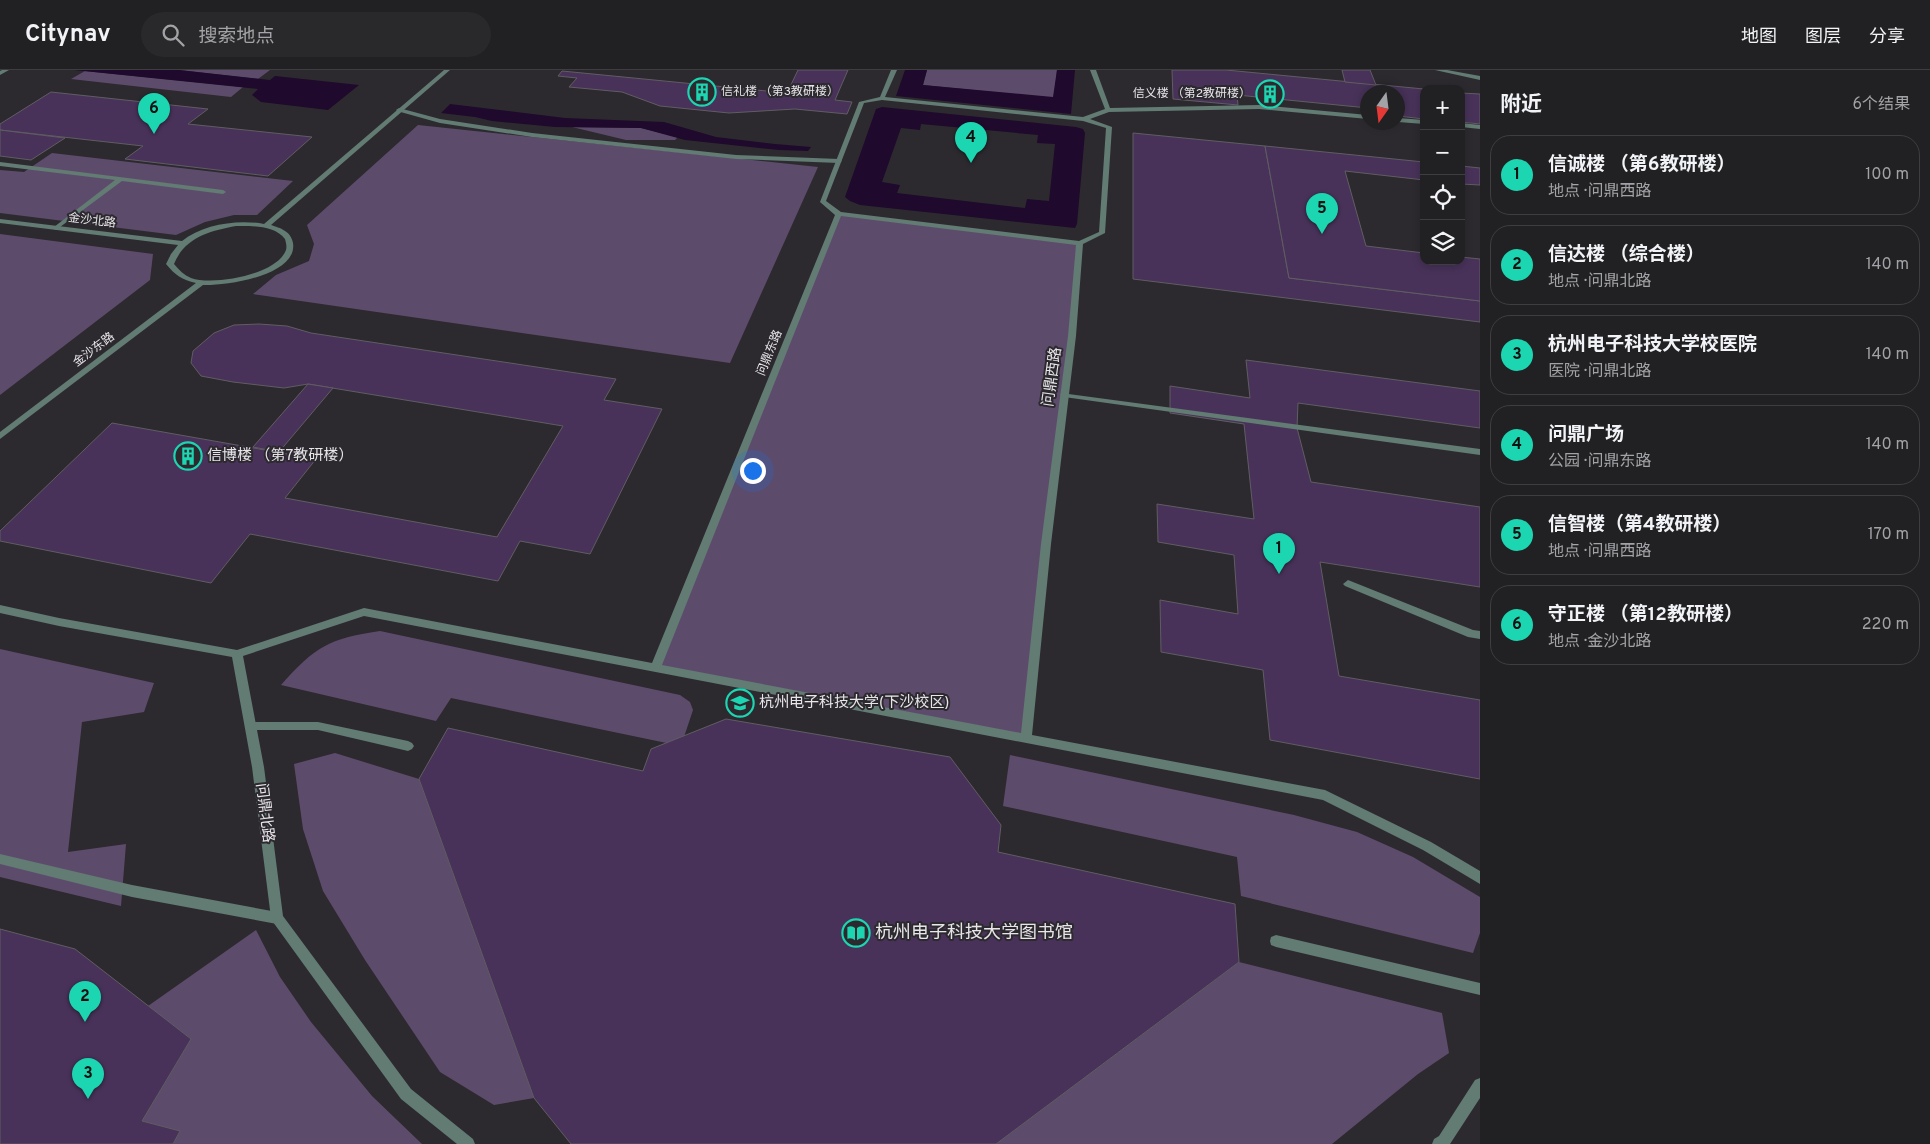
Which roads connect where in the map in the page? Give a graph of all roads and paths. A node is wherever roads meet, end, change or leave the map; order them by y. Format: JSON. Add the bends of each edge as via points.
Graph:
{"nodes":[{"id":1,"x":6,"y":70,"type":"edge"},
{"id":2,"x":447,"y":70,"type":"edge"},
{"id":3,"x":894,"y":70,"type":"edge"},
{"id":4,"x":1093,"y":70,"type":"edge"},
{"id":5,"x":1438,"y":70,"type":"edge"},
{"id":6,"x":0,"y":73,"type":"edge"},
{"id":7,"x":1480,"y":78,"type":"edge"},
{"id":8,"x":882,"y":98,"type":"junction"},
{"id":9,"x":399,"y":110,"type":"junction"},
{"id":10,"x":1108,"y":110,"type":"junction"},
{"id":11,"x":1360,"y":116,"type":"edge"},
{"id":12,"x":1084,"y":119,"type":"junction"},
{"id":13,"x":1405,"y":121,"type":"edge"},
{"id":14,"x":1420,"y":122,"type":"edge"},
{"id":15,"x":1465,"y":125,"type":"edge"},
{"id":16,"x":1480,"y":127,"type":"edge"},
{"id":17,"x":839,"y":161,"type":"junction"},
{"id":18,"x":0,"y":164,"type":"edge"},
{"id":19,"x":121,"y":179,"type":"junction"},
{"id":20,"x":223,"y":192,"type":"dead end"},
{"id":21,"x":839,"y":214,"type":"junction"},
{"id":22,"x":0,"y":220,"type":"edge"},
{"id":23,"x":265,"y":226,"type":"junction"},
{"id":24,"x":56,"y":228,"type":"junction"},
{"id":25,"x":182,"y":243,"type":"junction"},
{"id":26,"x":1080,"y":243,"type":"junction"},
{"id":27,"x":202,"y":282,"type":"junction"},
{"id":28,"x":1064,"y":394,"type":"junction"},
{"id":29,"x":0,"y":436,"type":"edge"},
{"id":30,"x":1480,"y":452,"type":"edge"},
{"id":31,"x":1348,"y":584,"type":"dead end"},
{"id":32,"x":0,"y":609,"type":"edge"},
{"id":33,"x":1480,"y":635,"type":"edge"},
{"id":34,"x":237,"y":654,"type":"junction"},
{"id":35,"x":656,"y":667,"type":"junction"},
{"id":36,"x":250,"y":726,"type":"junction"},
{"id":37,"x":1026,"y":738,"type":"junction"},
{"id":38,"x":408,"y":746,"type":"dead end"},
{"id":39,"x":0,"y":859,"type":"edge"},
{"id":40,"x":1480,"y":878,"type":"edge"},
{"id":41,"x":277,"y":918,"type":"junction"},
{"id":42,"x":1276,"y":941,"type":"dead end"},
{"id":43,"x":1480,"y":989,"type":"edge"},
{"id":44,"x":1480,"y":1085,"type":"edge"},
{"id":45,"x":1445,"y":1143,"type":"edge"},
{"id":46,"x":468,"y":1144,"type":"edge"}],
"edges":[{"from":1,"to":6,"type":"street"},
{"from":2,"to":9,"type":"street"},
{"from":3,"to":8,"type":"street"},
{"from":4,"to":10,"type":"street"},
{"from":5,"to":7,"type":"street"},
{"from":8,"to":12,"type":"street"},
{"from":8,"to":17,"type":"street","via":[[862,102]]},
{"from":9,"to":17,"type":"street","via":[[440,121],[532,135],[736,157]]},
{"from":9,"to":23,"type":"street"},
{"from":10,"to":11,"type":"street","via":[[1259,107]]},
{"from":10,"to":12,"type":"street"},
{"from":12,"to":26,"type":"street","via":[[1109,127],[1102,233]]},
{"from":13,"to":14,"type":"street"},
{"from":15,"to":16,"type":"street"},
{"from":17,"to":21,"type":"street","via":[[823,202]]},
{"from":18,"to":19,"type":"street"},
{"from":19,"to":20,"type":"street"},
{"from":19,"to":24,"type":"street"},
{"from":21,"to":26,"type":"street"},
{"from":21,"to":35,"type":"street","name":"问鼎东路"},
{"from":22,"to":24,"type":"street","name":"金沙北路"},
{"from":23,"to":25,"type":"street","via":[[236,224],[216,228]]},
{"from":23,"to":27,"type":"street","via":[[283,232],[290,239],[285,257],[259,274],[240,280]]},
{"from":24,"to":25,"type":"street","name":"金沙北路"},
{"from":25,"to":27,"type":"street","via":[[172,253],[170,264],[174,272],[186,279]]},
{"from":26,"to":28,"type":"street","name":"问鼎西路"},
{"from":27,"to":29,"type":"street","name":"金沙东路"},
{"from":28,"to":30,"type":"street"},
{"from":28,"to":37,"type":"street","name":"问鼎西路"},
{"from":31,"to":33,"type":"street"},
{"from":32,"to":34,"type":"street"},
{"from":34,"to":35,"type":"street","via":[[364,612]]},
{"from":34,"to":36,"type":"street","name":"问鼎北路"},
{"from":35,"to":37,"type":"street"},
{"from":36,"to":38,"type":"street","via":[[318,726]]},
{"from":36,"to":41,"type":"street","name":"问鼎北路"},
{"from":37,"to":40,"type":"street","via":[[1325,795],[1427,846]]},
{"from":39,"to":41,"type":"street","via":[[132,891]]},
{"from":41,"to":46,"type":"street","name":"问鼎北路","via":[[406,1094]]},
{"from":42,"to":43,"type":"street"},
{"from":44,"to":45,"type":"street"}]}
